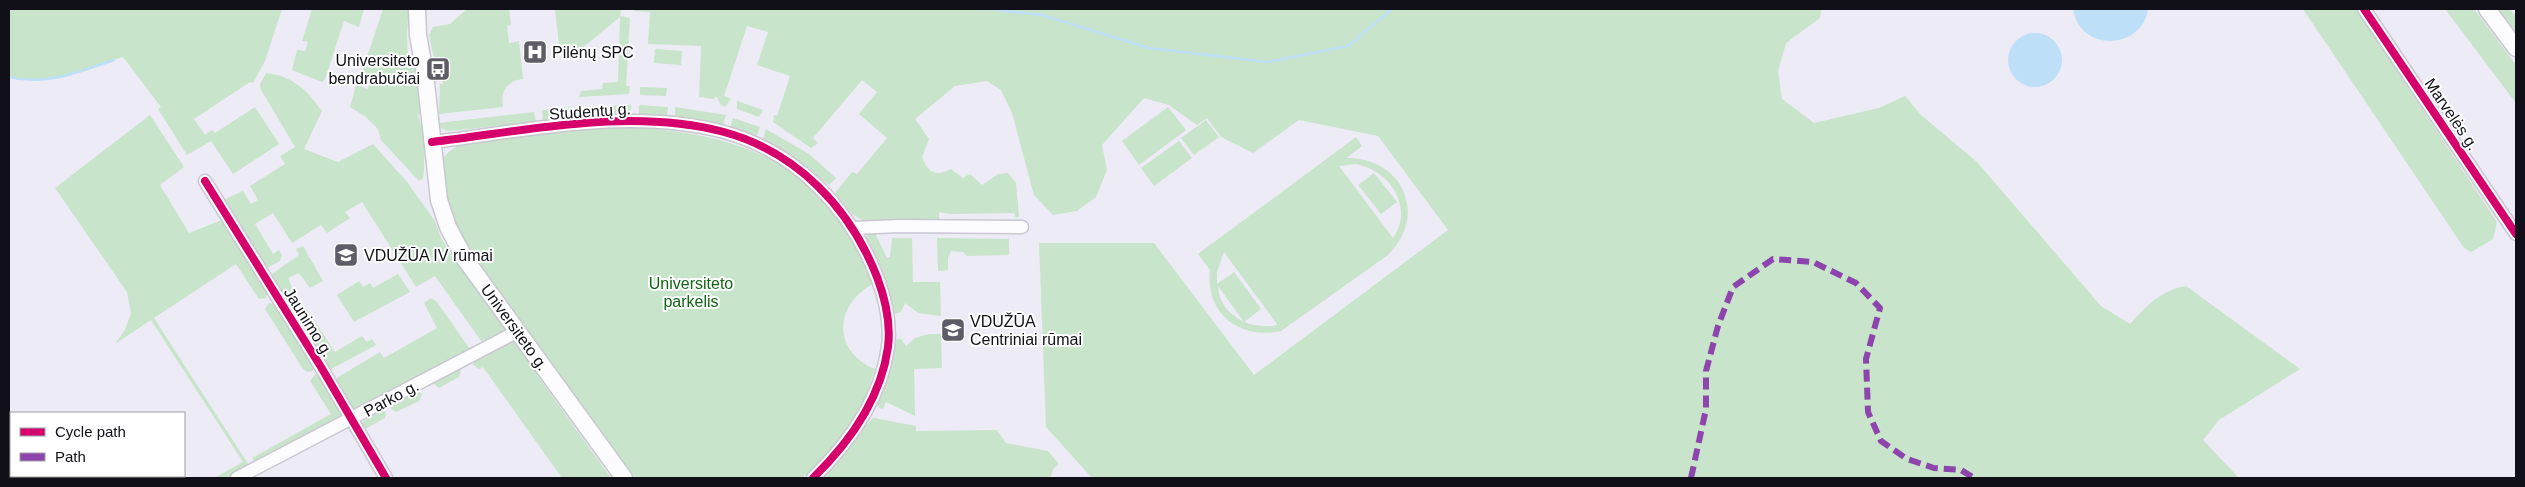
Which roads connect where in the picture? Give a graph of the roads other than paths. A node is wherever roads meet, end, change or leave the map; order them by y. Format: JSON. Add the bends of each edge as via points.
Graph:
{"nodes":[{"id":1,"x":417,"y":9,"type":"edge"},
{"id":2,"x":427,"y":9,"type":"edge"},
{"id":3,"x":2364,"y":9,"type":"edge"},
{"id":4,"x":2487,"y":9,"type":"edge"},
{"id":5,"x":2516,"y":48,"type":"edge"},
{"id":6,"x":425,"y":74,"type":"junction"},
{"id":7,"x":432,"y":142,"type":"junction"},
{"id":8,"x":205,"y":181,"type":"dead end"},
{"id":9,"x":1022,"y":227,"type":"dead end"},
{"id":10,"x":854,"y":228,"type":"junction"},
{"id":11,"x":2516,"y":234,"type":"edge"},
{"id":12,"x":518,"y":331,"type":"junction"},
{"id":13,"x":351,"y":420,"type":"junction"},
{"id":14,"x":237,"y":478,"type":"edge"},
{"id":15,"x":386,"y":478,"type":"edge"},
{"id":16,"x":624,"y":478,"type":"edge"},
{"id":17,"x":812,"y":478,"type":"edge"}],
"edges":[{"from":1,"to":6,"type":"main road","name":"Universiteto g."},
{"from":2,"to":6,"type":"main road","name":"Universiteto g."},
{"from":3,"to":11,"type":"street","name":"Marvelės g."},
{"from":4,"to":5,"type":"main road"},
{"from":6,"to":7,"type":"main road","name":"Universiteto g."},
{"from":7,"to":10,"type":"street","name":"Studentų g.","via":[[625,121],[724,132],[787,161],[827,194]]},
{"from":7,"to":12,"type":"main road","name":"Universiteto g.","via":[[439,200],[448,227],[466,259]]},
{"from":8,"to":13,"type":"street","name":"Jaunimo g."},
{"from":9,"to":10,"type":"street"},
{"from":10,"to":17,"type":"street","name":"Studentų g.","via":[[882,292],[888,320],[888,344],[883,373],[867,409],[846,441]]},
{"from":12,"to":13,"type":"street","name":"Parko g."},
{"from":12,"to":16,"type":"main road","name":"Universiteto g."},
{"from":13,"to":14,"type":"street","name":"Parko g."},
{"from":13,"to":15,"type":"street","name":"Jaunimo g."}]}
